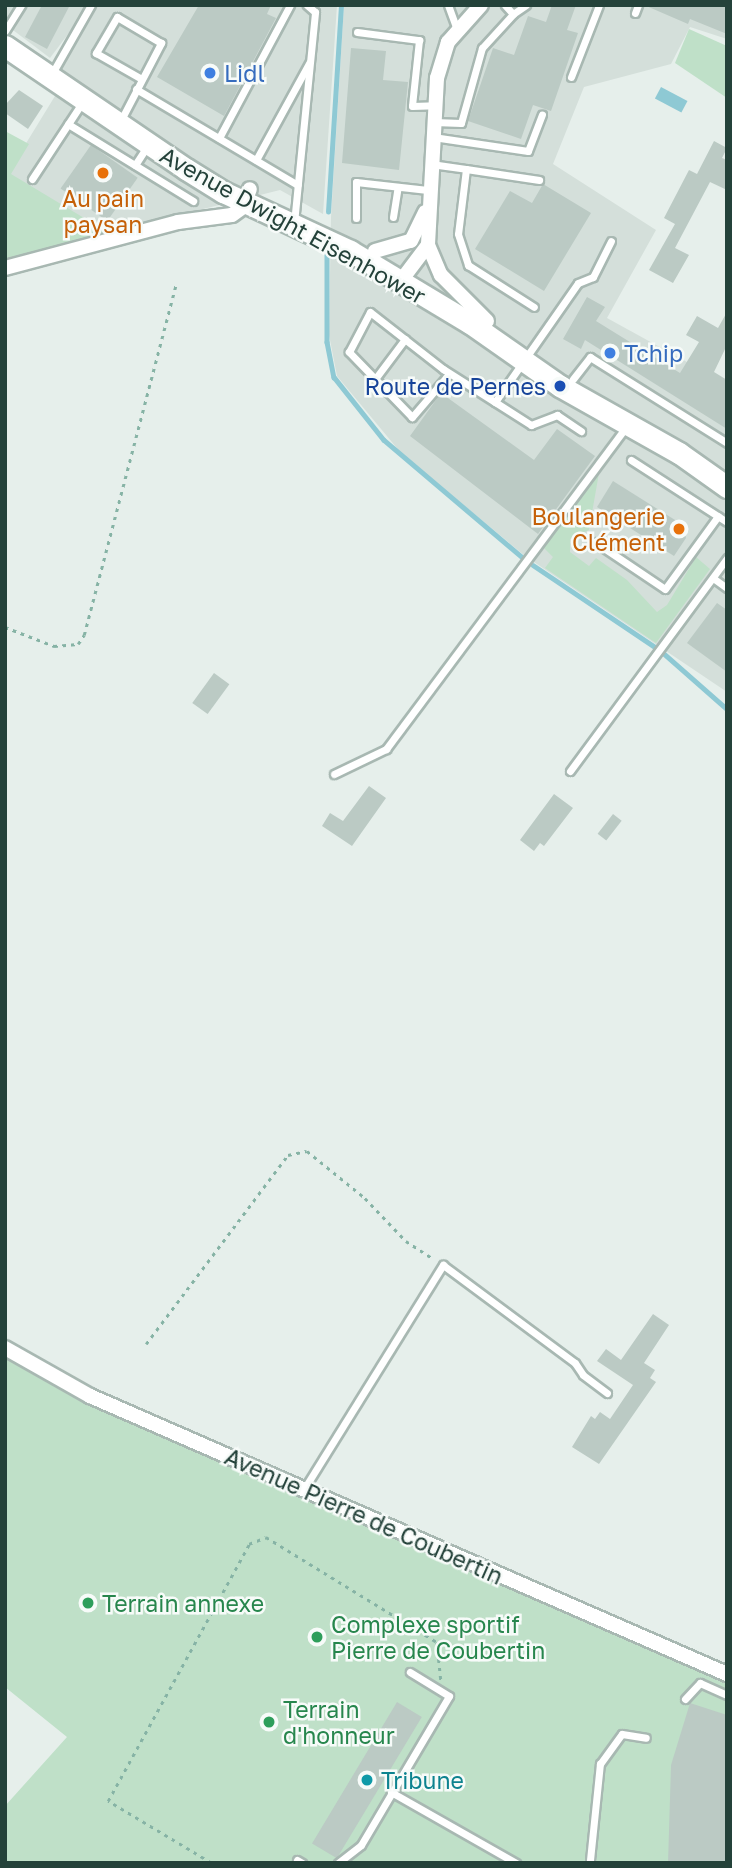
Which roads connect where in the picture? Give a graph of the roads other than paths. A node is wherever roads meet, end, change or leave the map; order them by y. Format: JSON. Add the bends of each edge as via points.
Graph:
{"nodes":[{"id":1,"x":21,"y":5,"type":"edge"},
{"id":2,"x":91,"y":5,"type":"edge"},
{"id":3,"x":290,"y":5,"type":"edge"},
{"id":4,"x":307,"y":5,"type":"edge"},
{"id":5,"x":448,"y":5,"type":"edge"},
{"id":6,"x":481,"y":5,"type":"edge"},
{"id":7,"x":505,"y":5,"type":"edge"},
{"id":8,"x":526,"y":5,"type":"edge"},
{"id":9,"x":599,"y":5,"type":"edge"},
{"id":10,"x":513,"y":14,"type":"junction"},
{"id":11,"x":457,"y":30,"type":"junction"},
{"id":12,"x":5,"y":31,"type":"edge"},
{"id":13,"x":357,"y":32,"type":"dead end"},
{"id":14,"x":5,"y":37,"type":"edge"},
{"id":15,"x":5,"y":46,"type":"edge"},
{"id":16,"x":311,"y":59,"type":"junction"},
{"id":17,"x":54,"y":70,"type":"junction"},
{"id":18,"x":571,"y":77,"type":"dead end"},
{"id":19,"x":141,"y":78,"type":"junction"},
{"id":20,"x":136,"y":89,"type":"junction"},
{"id":21,"x":82,"y":102,"type":"junction"},
{"id":22,"x":435,"y":105,"type":"junction"},
{"id":23,"x":542,"y":115,"type":"dead end"},
{"id":24,"x":122,"y":118,"type":"junction"},
{"id":25,"x":68,"y":124,"type":"junction"},
{"id":26,"x":433,"y":130,"type":"junction"},
{"id":27,"x":219,"y":138,"type":"junction"},
{"id":28,"x":148,"y":145,"type":"junction"},
{"id":29,"x":256,"y":160,"type":"junction"},
{"id":30,"x":430,"y":164,"type":"junction"},
{"id":31,"x":135,"y":165,"type":"junction"},
{"id":32,"x":466,"y":169,"type":"junction"},
{"id":33,"x":32,"y":179,"type":"dead end"},
{"id":34,"x":539,"y":180,"type":"dead end"},
{"id":35,"x":298,"y":185,"type":"junction"},
{"id":36,"x":398,"y":187,"type":"junction"},
{"id":37,"x":428,"y":190,"type":"junction"},
{"id":38,"x":248,"y":196,"type":"junction"},
{"id":39,"x":193,"y":201,"type":"dead end"},
{"id":40,"x":427,"y":207,"type":"junction"},
{"id":41,"x":295,"y":217,"type":"junction"},
{"id":42,"x":393,"y":217,"type":"dead end"},
{"id":43,"x":356,"y":218,"type":"dead end"},
{"id":44,"x":411,"y":241,"type":"junction"},
{"id":45,"x":611,"y":242,"type":"dead end"},
{"id":46,"x":428,"y":245,"type":"junction"},
{"id":47,"x":350,"y":251,"type":"junction"},
{"id":48,"x":375,"y":251,"type":"junction"},
{"id":49,"x":5,"y":268,"type":"edge"},
{"id":50,"x":404,"y":277,"type":"junction"},
{"id":51,"x":534,"y":307,"type":"dead end"},
{"id":52,"x":479,"y":322,"type":"junction"},
{"id":53,"x":404,"y":339,"type":"junction"},
{"id":54,"x":528,"y":358,"type":"junction"},
{"id":55,"x":449,"y":374,"type":"junction"},
{"id":56,"x":375,"y":379,"type":"junction"},
{"id":57,"x":573,"y":379,"type":"junction"},
{"id":58,"x":495,"y":402,"type":"junction"},
{"id":59,"x":628,"y":424,"type":"junction"},
{"id":60,"x":581,"y":431,"type":"dead end"},
{"id":61,"x":727,"y":443,"type":"edge"},
{"id":62,"x":631,"y":460,"type":"dead end"},
{"id":63,"x":727,"y":472,"type":"edge"},
{"id":64,"x":727,"y":487,"type":"edge"},
{"id":65,"x":718,"y":516,"type":"junction"},
{"id":66,"x":727,"y":522,"type":"edge"},
{"id":67,"x":595,"y":542,"type":"dead end"},
{"id":68,"x":727,"y":558,"type":"edge"},
{"id":69,"x":713,"y":578,"type":"junction"},
{"id":70,"x":727,"y":588,"type":"edge"},
{"id":71,"x":570,"y":771,"type":"dead end"},
{"id":72,"x":334,"y":774,"type":"dead end"},
{"id":73,"x":5,"y":1348,"type":"edge"},
{"id":74,"x":607,"y":1393,"type":"dead end"},
{"id":75,"x":303,"y":1489,"type":"junction"},
{"id":76,"x":411,"y":1672,"type":"dead end"},
{"id":77,"x":727,"y":1674,"type":"edge"},
{"id":78,"x":727,"y":1695,"type":"edge"},
{"id":79,"x":685,"y":1699,"type":"dead end"},
{"id":80,"x":646,"y":1738,"type":"dead end"},
{"id":81,"x":391,"y":1791,"type":"junction"},
{"id":82,"x":590,"y":1860,"type":"dead end"},
{"id":83,"x":338,"y":1863,"type":"edge"},
{"id":84,"x":516,"y":1863,"type":"edge"}],
"edges":[{"from":1,"to":12,"type":"lane"},
{"from":2,"to":17,"type":"lane"},
{"from":3,"to":27,"type":"lane"},
{"from":4,"to":16,"type":"lane","via":[[316,12]]},
{"from":5,"to":11,"type":"lane"},
{"from":6,"to":11,"type":"street"},
{"from":7,"to":10,"type":"lane"},
{"from":8,"to":10,"type":"lane"},
{"from":9,"to":18,"type":"lane"},
{"from":10,"to":26,"type":"lane","via":[[482,48],[461,123]]},
{"from":11,"to":22,"type":"street","via":[[441,61]]},
{"from":13,"to":22,"type":"lane","via":[[419,40],[412,106]]},
{"from":14,"to":17,"type":"main road","name":"Avenue Dwight Eisenhower"},
{"from":15,"to":21,"type":"main road","name":"Avenue Dwight Eisenhower"},
{"from":16,"to":29,"type":"lane"},
{"from":16,"to":35,"type":"lane"},
{"from":17,"to":24,"type":"main road","name":"Avenue Dwight Eisenhower"},
{"from":19,"to":19,"type":"lane","via":[[161,43],[117,17],[96,53]]},
{"from":19,"to":20,"type":"lane"},
{"from":20,"to":24,"type":"lane"},
{"from":20,"to":27,"type":"lane"},
{"from":21,"to":25,"type":"lane"},
{"from":21,"to":28,"type":"main road","name":"Avenue Dwight Eisenhower"},
{"from":22,"to":26,"type":"street"},
{"from":23,"to":26,"type":"lane","via":[[528,151]]},
{"from":24,"to":38,"type":"main road","name":"Avenue Dwight Eisenhower"},
{"from":25,"to":31,"type":"lane"},
{"from":25,"to":33,"type":"lane"},
{"from":26,"to":30,"type":"street"},
{"from":27,"to":29,"type":"lane"},
{"from":28,"to":31,"type":"lane"},
{"from":28,"to":38,"type":"main road","name":"Avenue Dwight Eisenhower"},
{"from":29,"to":35,"type":"lane"},
{"from":30,"to":32,"type":"lane"},
{"from":30,"to":37,"type":"street"},
{"from":31,"to":39,"type":"lane"},
{"from":32,"to":34,"type":"lane"},
{"from":32,"to":51,"type":"lane","via":[[458,234],[468,265]]},
{"from":35,"to":41,"type":"lane"},
{"from":36,"to":37,"type":"lane"},
{"from":36,"to":42,"type":"lane"},
{"from":36,"to":43,"type":"lane","via":[[356,182]]},
{"from":37,"to":40,"type":"street"},
{"from":38,"to":41,"type":"main road","name":"Avenue Dwight Eisenhower"},
{"from":38,"to":49,"type":"street","via":[[232,215],[178,222]]},
{"from":40,"to":44,"type":"street"},
{"from":40,"to":46,"type":"street"},
{"from":41,"to":47,"type":"main road","name":"Avenue Dwight Eisenhower"},
{"from":41,"to":48,"type":"main road","name":"Avenue Dwight Eisenhower"},
{"from":44,"to":48,"type":"street"},
{"from":44,"to":50,"type":"street"},
{"from":45,"to":54,"type":"lane","via":[[593,277],[578,283]]},
{"from":46,"to":50,"type":"street"},
{"from":46,"to":52,"type":"street","via":[[441,275]]},
{"from":47,"to":50,"type":"main road","name":"Avenue Dwight Eisenhower"},
{"from":47,"to":52,"type":"lane","via":[[360,266],[457,325]]},
{"from":48,"to":50,"type":"main road","name":"Avenue Dwight Eisenhower"},
{"from":50,"to":52,"type":"main road","name":"Avenue Dwight Eisenhower"},
{"from":52,"to":54,"type":"main road","name":"Avenue Dwight Eisenhower"},
{"from":53,"to":55,"type":"lane"},
{"from":53,"to":56,"type":"lane"},
{"from":53,"to":56,"type":"lane","via":[[370,312],[349,352]]},
{"from":54,"to":57,"type":"main road","name":"Avenue Dwight Eisenhower"},
{"from":54,"to":58,"type":"lane"},
{"from":54,"to":59,"type":"main road","name":"Avenue Dwight Eisenhower"},
{"from":55,"to":56,"type":"lane","via":[[412,416]]},
{"from":55,"to":58,"type":"lane"},
{"from":57,"to":61,"type":"lane","via":[[590,357]]},
{"from":57,"to":63,"type":"main road","name":"Avenue Dwight Eisenhower"},
{"from":58,"to":60,"type":"lane","via":[[531,425],[557,415]]},
{"from":59,"to":64,"type":"main road","name":"Avenue Dwight Eisenhower"},
{"from":59,"to":72,"type":"lane","via":[[386,749]]},
{"from":62,"to":65,"type":"lane"},
{"from":65,"to":66,"type":"lane"},
{"from":65,"to":67,"type":"lane","via":[[666,589]]},
{"from":68,"to":69,"type":"lane"},
{"from":69,"to":70,"type":"lane"},
{"from":69,"to":71,"type":"lane"},
{"from":73,"to":75,"type":"street","name":"Avenue Pierre de Coubertin","via":[[90,1396]]},
{"from":74,"to":75,"type":"lane","via":[[575,1363],[443,1265]]},
{"from":75,"to":77,"type":"street","name":"Avenue Pierre de Coubertin"},
{"from":76,"to":81,"type":"lane","via":[[449,1696]]},
{"from":78,"to":79,"type":"lane","via":[[700,1683]]},
{"from":80,"to":82,"type":"lane","via":[[622,1734],[600,1764]]},
{"from":81,"to":83,"type":"lane","via":[[361,1845]]},
{"from":81,"to":84,"type":"lane"}]}
